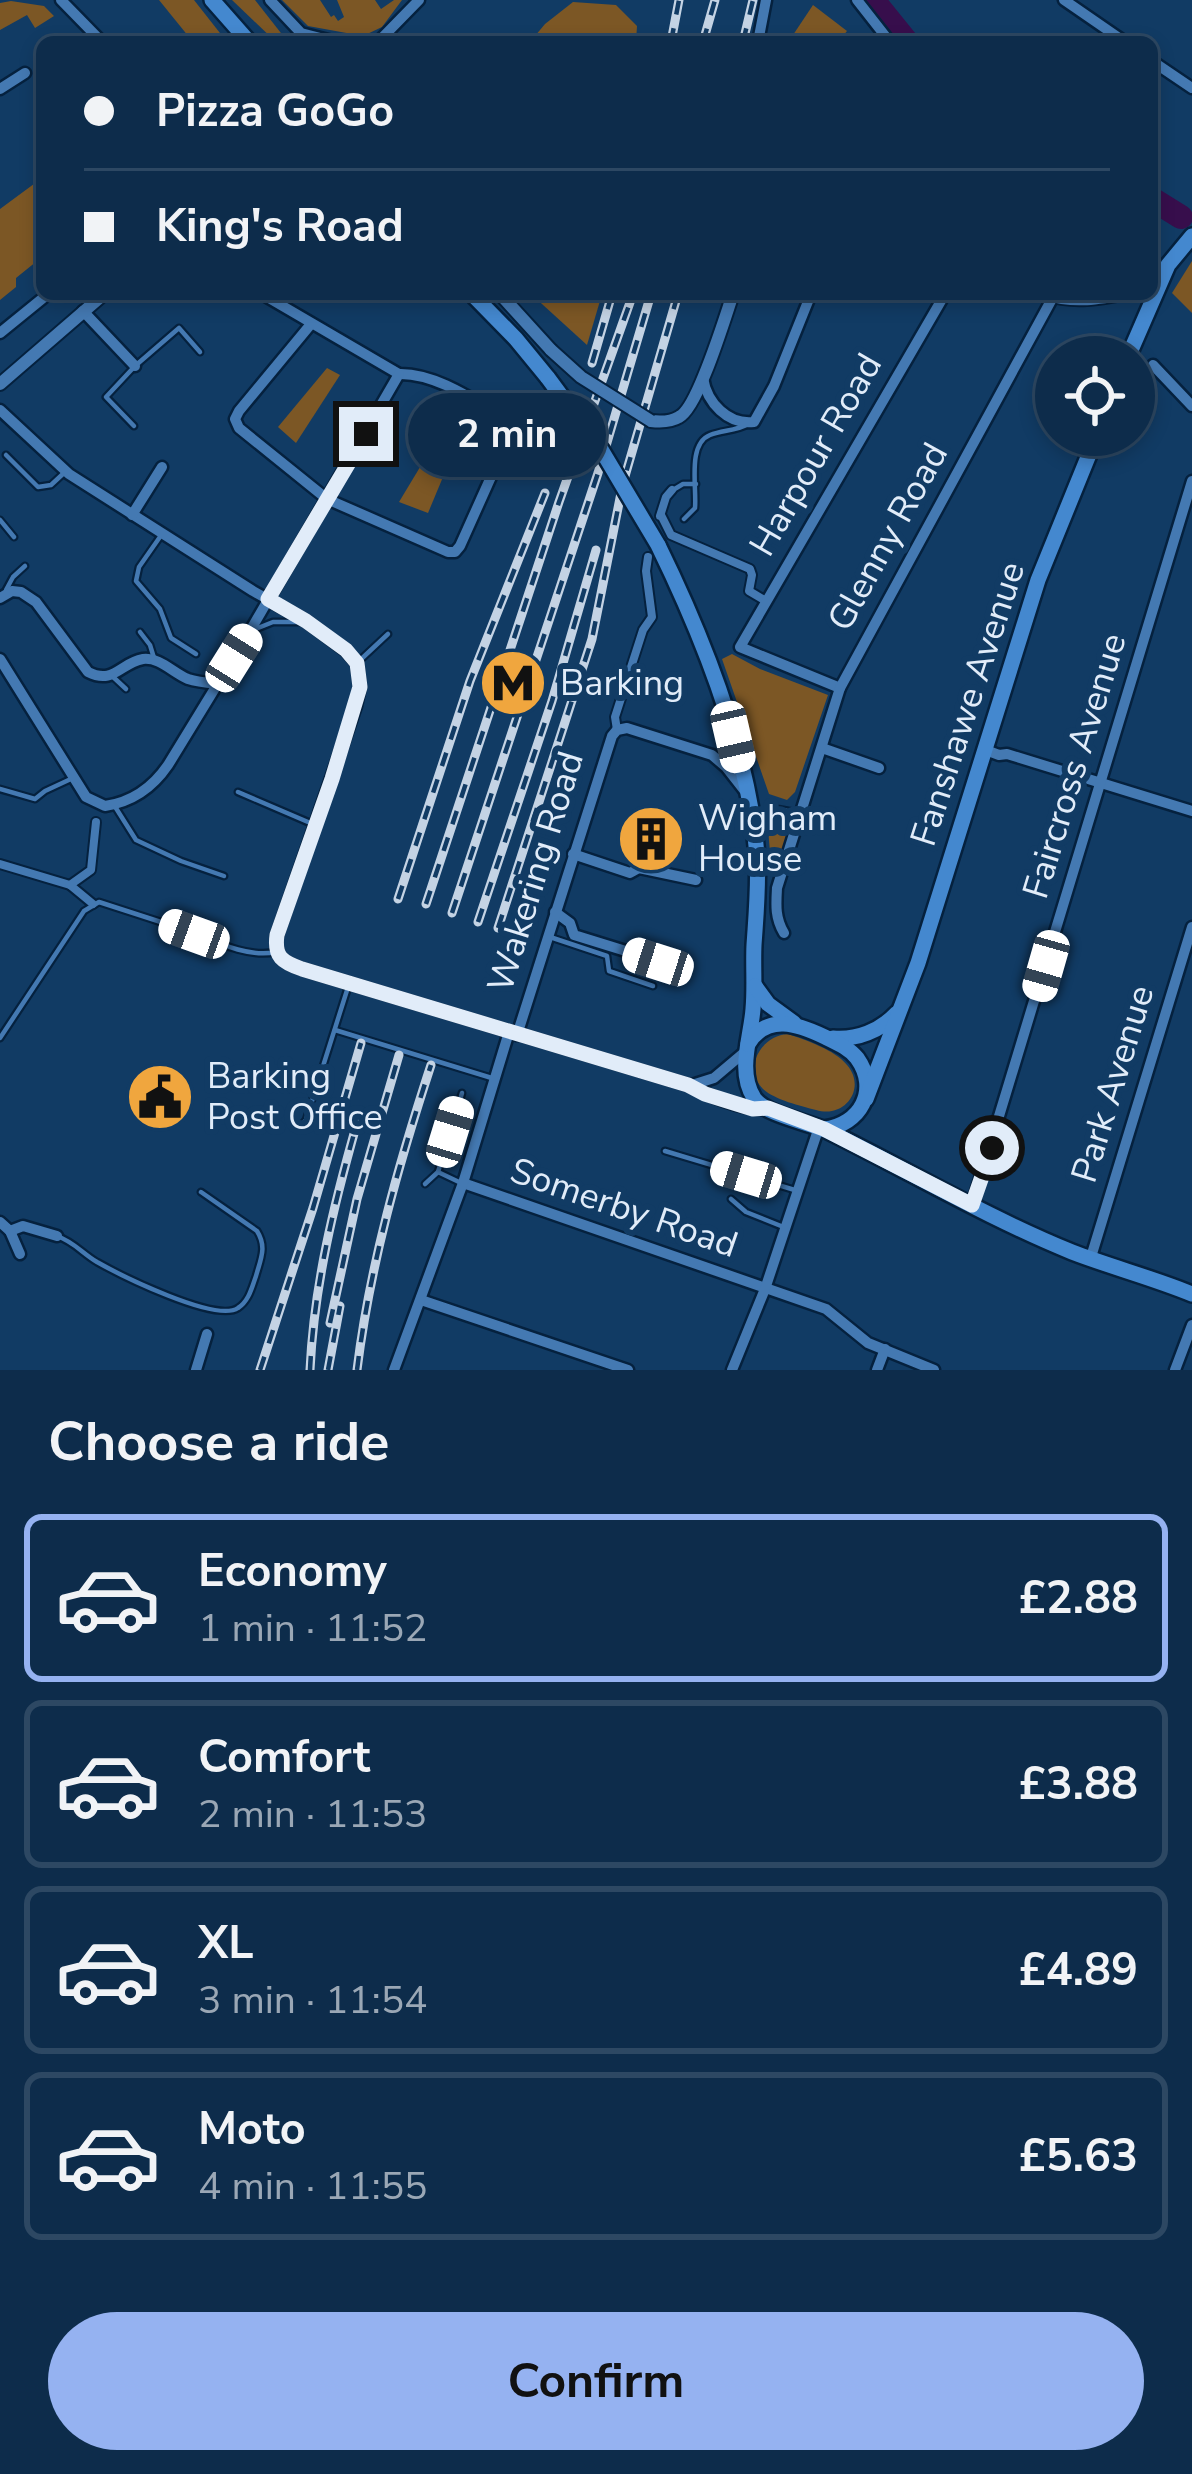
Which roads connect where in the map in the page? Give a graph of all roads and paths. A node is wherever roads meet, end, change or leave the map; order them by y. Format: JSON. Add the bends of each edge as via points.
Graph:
{"nodes":[{"id":1,"x":61,"y":0,"type":"edge"},
{"id":2,"x":212,"y":0,"type":"edge"},
{"id":3,"x":270,"y":0,"type":"edge"},
{"id":4,"x":419,"y":0,"type":"edge"},
{"id":5,"x":766,"y":0,"type":"edge"},
{"id":6,"x":857,"y":0,"type":"edge"},
{"id":7,"x":1064,"y":0,"type":"edge"},
{"id":8,"x":96,"y":36,"type":"edge"},
{"id":9,"x":244,"y":36,"type":"edge"},
{"id":10,"x":313,"y":36,"type":"edge"},
{"id":11,"x":384,"y":36,"type":"edge"},
{"id":12,"x":759,"y":36,"type":"edge"},
{"id":13,"x":885,"y":36,"type":"edge"},
{"id":14,"x":1116,"y":36,"type":"edge"},
{"id":15,"x":1158,"y":65,"type":"edge"},
{"id":16,"x":25,"y":73,"type":"dead end"},
{"id":17,"x":1192,"y":88,"type":"edge"},
{"id":18,"x":0,"y":89,"type":"edge"},
{"id":19,"x":1192,"y":236,"type":"edge"},
{"id":20,"x":1158,"y":283,"type":"edge"},
{"id":21,"x":41,"y":300,"type":"edge"},
{"id":22,"x":97,"y":300,"type":"edge"},
{"id":23,"x":272,"y":300,"type":"edge"},
{"id":24,"x":480,"y":300,"type":"edge"},
{"id":25,"x":731,"y":300,"type":"edge"},
{"id":26,"x":808,"y":300,"type":"edge"},
{"id":27,"x":942,"y":300,"type":"edge"},
{"id":28,"x":1046,"y":300,"type":"edge"},
{"id":29,"x":1150,"y":300,"type":"edge"},
{"id":30,"x":504,"y":301,"type":"edge"},
{"id":31,"x":83,"y":311,"type":"junction"},
{"id":32,"x":311,"y":324,"type":"junction"},
{"id":33,"x":0,"y":333,"type":"edge"},
{"id":34,"x":1136,"y":336,"type":"edge"},
{"id":35,"x":200,"y":352,"type":"dead end"},
{"id":36,"x":135,"y":366,"type":"junction"},
{"id":37,"x":1155,"y":367,"type":"edge"},
{"id":38,"x":399,"y":374,"type":"junction"},
{"id":39,"x":704,"y":374,"type":"junction"},
{"id":40,"x":0,"y":384,"type":"edge"},
{"id":41,"x":1192,"y":406,"type":"edge"},
{"id":42,"x":0,"y":410,"type":"edge"},
{"id":43,"x":730,"y":417,"type":"junction"},
{"id":44,"x":748,"y":424,"type":"junction"},
{"id":45,"x":134,"y":426,"type":"dead end"},
{"id":46,"x":720,"y":433,"type":"junction"},
{"id":47,"x":6,"y":455,"type":"dead end"},
{"id":48,"x":1088,"y":456,"type":"edge"},
{"id":49,"x":162,"y":467,"type":"dead end"},
{"id":50,"x":66,"y":471,"type":"junction"},
{"id":51,"x":1192,"y":481,"type":"edge"},
{"id":52,"x":696,"y":484,"type":"junction"},
{"id":53,"x":672,"y":490,"type":"joint"},
{"id":54,"x":327,"y":499,"type":"junction"},
{"id":55,"x":132,"y":515,"type":"junction"},
{"id":56,"x":0,"y":520,"type":"edge"},
{"id":57,"x":684,"y":520,"type":"dead end"},
{"id":58,"x":162,"y":533,"type":"junction"},
{"id":59,"x":14,"y":538,"type":"dead end"},
{"id":60,"x":653,"y":550,"type":"junction"},
{"id":61,"x":25,"y":566,"type":"dead end"},
{"id":62,"x":2,"y":596,"type":"edge"},
{"id":63,"x":268,"y":599,"type":"junction"},
{"id":64,"x":766,"y":601,"type":"junction"},
{"id":65,"x":306,"y":621,"type":"junction"},
{"id":66,"x":140,"y":632,"type":"dead end"},
{"id":67,"x":250,"y":632,"type":"junction"},
{"id":68,"x":388,"y":634,"type":"dead end"},
{"id":69,"x":196,"y":654,"type":"dead end"},
{"id":70,"x":0,"y":659,"type":"edge"},
{"id":71,"x":155,"y":659,"type":"junction"},
{"id":72,"x":357,"y":663,"type":"junction"},
{"id":73,"x":111,"y":675,"type":"junction"},
{"id":74,"x":218,"y":684,"type":"junction"},
{"id":75,"x":841,"y":688,"type":"junction"},
{"id":76,"x":126,"y":689,"type":"dead end"},
{"id":77,"x":617,"y":730,"type":"junction"},
{"id":78,"x":822,"y":748,"type":"junction"},
{"id":79,"x":983,"y":749,"type":"junction"},
{"id":80,"x":879,"y":768,"type":"dead end"},
{"id":81,"x":73,"y":778,"type":"junction"},
{"id":82,"x":1100,"y":784,"type":"junction"},
{"id":83,"x":0,"y":789,"type":"edge"},
{"id":84,"x":238,"y":792,"type":"dead end"},
{"id":85,"x":746,"y":793,"type":"junction"},
{"id":86,"x":114,"y":805,"type":"junction"},
{"id":87,"x":1192,"y":811,"type":"edge"},
{"id":88,"x":777,"y":812,"type":"dead end"},
{"id":89,"x":800,"y":816,"type":"junction"},
{"id":90,"x":96,"y":822,"type":"dead end"},
{"id":91,"x":315,"y":825,"type":"junction"},
{"id":92,"x":573,"y":854,"type":"junction"},
{"id":93,"x":0,"y":864,"type":"edge"},
{"id":94,"x":224,"y":876,"type":"dead end"},
{"id":95,"x":695,"y":880,"type":"dead end"},
{"id":96,"x":70,"y":885,"type":"junction"},
{"id":97,"x":96,"y":903,"type":"junction"},
{"id":98,"x":555,"y":912,"type":"junction"},
{"id":99,"x":1192,"y":927,"type":"edge"},
{"id":100,"x":784,"y":933,"type":"dead end"},
{"id":101,"x":548,"y":936,"type":"junction"},
{"id":102,"x":276,"y":952,"type":"junction"},
{"id":103,"x":658,"y":962,"type":"dead end"},
{"id":104,"x":753,"y":978,"type":"junction"},
{"id":105,"x":349,"y":983,"type":"junction"},
{"id":106,"x":653,"y":986,"type":"dead end"},
{"id":107,"x":906,"y":994,"type":"junction"},
{"id":108,"x":802,"y":1027,"type":"junction"},
{"id":109,"x":335,"y":1030,"type":"junction"},
{"id":110,"x":513,"y":1034,"type":"junction"},
{"id":111,"x":821,"y":1035,"type":"junction"},
{"id":112,"x":0,"y":1038,"type":"edge"},
{"id":113,"x":747,"y":1048,"type":"junction"},
{"id":114,"x":495,"y":1079,"type":"junction"},
{"id":115,"x":688,"y":1085,"type":"junction"},
{"id":116,"x":462,"y":1093,"type":"dead end"},
{"id":117,"x":864,"y":1103,"type":"junction"},
{"id":118,"x":768,"y":1108,"type":"junction"},
{"id":119,"x":299,"y":1128,"type":"dead end"},
{"id":120,"x":822,"y":1128,"type":"junction"},
{"id":121,"x":665,"y":1151,"type":"dead end"},
{"id":122,"x":881,"y":1159,"type":"junction"},
{"id":123,"x":438,"y":1172,"type":"junction"},
{"id":124,"x":463,"y":1183,"type":"junction"},
{"id":125,"x":425,"y":1184,"type":"dead end"},
{"id":126,"x":798,"y":1191,"type":"junction"},
{"id":127,"x":201,"y":1192,"type":"dead end"},
{"id":128,"x":731,"y":1199,"type":"dead end"},
{"id":129,"x":972,"y":1205,"type":"junction"},
{"id":130,"x":5,"y":1227,"type":"edge"},
{"id":131,"x":786,"y":1228,"type":"junction"},
{"id":132,"x":57,"y":1236,"type":"joint"},
{"id":133,"x":20,"y":1254,"type":"dead end"},
{"id":134,"x":1090,"y":1257,"type":"junction"},
{"id":135,"x":765,"y":1289,"type":"junction"},
{"id":136,"x":1192,"y":1294,"type":"edge"},
{"id":137,"x":421,"y":1300,"type":"junction"},
{"id":138,"x":1192,"y":1325,"type":"edge"},
{"id":139,"x":207,"y":1334,"type":"dead end"},
{"id":140,"x":885,"y":1349,"type":"junction"},
{"id":141,"x":196,"y":1370,"type":"edge"},
{"id":142,"x":394,"y":1370,"type":"edge"},
{"id":143,"x":628,"y":1370,"type":"edge"},
{"id":144,"x":732,"y":1370,"type":"edge"},
{"id":145,"x":877,"y":1370,"type":"edge"},
{"id":146,"x":934,"y":1370,"type":"edge"},
{"id":147,"x":1174,"y":1370,"type":"edge"}],
"edges":[{"from":1,"to":8,"type":"street"},
{"from":2,"to":9,"type":"main road"},
{"from":3,"to":10,"type":"street"},
{"from":4,"to":11,"type":"street"},
{"from":5,"to":12,"type":"street"},
{"from":6,"to":13,"type":"street"},
{"from":7,"to":14,"type":"street"},
{"from":15,"to":17,"type":"street"},
{"from":16,"to":18,"type":"street"},
{"from":19,"to":20,"type":"main road"},
{"from":21,"to":33,"type":"street"},
{"from":22,"to":31,"type":"street"},
{"from":23,"to":32,"type":"street"},
{"from":24,"to":60,"type":"main road","bridge":true,"via":[[614,469]]},
{"from":25,"to":39,"type":"street"},
{"from":26,"to":44,"type":"street","via":[[759,417]]},
{"from":27,"to":64,"type":"street","name":"Harpour Road"},
{"from":28,"to":75,"type":"street","name":"Glenny Road"},
{"from":29,"to":34,"type":"main road"},
{"from":30,"to":39,"type":"street","bridge":true,"via":[[581,376],[651,421],[682,416]]},
{"from":31,"to":36,"type":"street"},
{"from":31,"to":40,"type":"street"},
{"from":32,"to":38,"type":"street"},
{"from":32,"to":54,"type":"street","via":[[235,419]]},
{"from":35,"to":36,"type":"lane","via":[[179,328]]},
{"from":36,"to":45,"type":"lane","via":[[106,397]]},
{"from":37,"to":41,"type":"street"},
{"from":38,"to":54,"type":"street"},
{"from":38,"to":54,"type":"street","via":[[433,380],[509,424],[460,545],[448,552]]},
{"from":39,"to":43,"type":"street","via":[[709,399]]},
{"from":42,"to":50,"type":"street"},
{"from":43,"to":44,"type":"street"},
{"from":43,"to":46,"type":"lane"},
{"from":44,"to":46,"type":"lane"},
{"from":46,"to":52,"type":"lane","via":[[698,445]]},
{"from":47,"to":50,"type":"lane","via":[[38,487]]},
{"from":48,"to":79,"type":"main road","name":"Fanshawe Avenue"},
{"from":49,"to":55,"type":"street"},
{"from":50,"to":55,"type":"street"},
{"from":51,"to":82,"type":"street","name":"Faircross Avenue"},
{"from":52,"to":53,"type":"lane"},
{"from":52,"to":57,"type":"lane","via":[[695,508]]},
{"from":53,"to":64,"type":"street","via":[[660,517],[671,535],[750,569],[748,591]]},
{"from":54,"to":63,"type":"street"},
{"from":55,"to":58,"type":"street"},
{"from":56,"to":59,"type":"lane"},
{"from":58,"to":63,"type":"street"},
{"from":58,"to":69,"type":"lane","via":[[136,581],[171,638]]},
{"from":60,"to":77,"type":"street","name":"Wakering Road","via":[[646,571],[652,616]]},
{"from":60,"to":85,"type":"main road","via":[[708,659]]},
{"from":61,"to":62,"type":"lane"},
{"from":62,"to":73,"type":"street","via":[[30,596],[88,672]]},
{"from":63,"to":65,"type":"street"},
{"from":63,"to":67,"type":"street"},
{"from":64,"to":75,"type":"street","name":"Harpour Road","via":[[740,647]]},
{"from":65,"to":67,"type":"lane"},
{"from":65,"to":72,"type":"street"},
{"from":66,"to":71,"type":"lane"},
{"from":67,"to":74,"type":"street"},
{"from":68,"to":72,"type":"lane"},
{"from":70,"to":81,"type":"street"},
{"from":71,"to":73,"type":"street"},
{"from":71,"to":74,"type":"street","via":[[188,679]]},
{"from":72,"to":91,"type":"street","via":[[356,706]]},
{"from":73,"to":76,"type":"lane"},
{"from":74,"to":86,"type":"street","via":[[159,778]]},
{"from":75,"to":78,"type":"street","name":"Glenny Road"},
{"from":77,"to":85,"type":"street","name":"Wakering Road","via":[[697,748],[719,760]]},
{"from":77,"to":92,"type":"street","name":"Wakering Road"},
{"from":78,"to":80,"type":"street"},
{"from":78,"to":89,"type":"street","name":"Glenny Road"},
{"from":79,"to":82,"type":"street"},
{"from":79,"to":107,"type":"main road","name":"Fanshawe Avenue"},
{"from":81,"to":83,"type":"lane","via":[[35,799]]},
{"from":81,"to":86,"type":"street","via":[[86,797]]},
{"from":82,"to":87,"type":"street"},
{"from":82,"to":129,"type":"street","name":"Faircross Avenue"},
{"from":84,"to":91,"type":"lane"},
{"from":85,"to":104,"type":"main road","via":[[758,873]]},
{"from":86,"to":94,"type":"lane","via":[[136,840]]},
{"from":88,"to":89,"type":"street"},
{"from":89,"to":100,"type":"street","name":"Glenny Road","via":[[777,888]]},
{"from":90,"to":96,"type":"street","via":[[91,870]]},
{"from":91,"to":102,"type":"street"},
{"from":92,"to":95,"type":"street","via":[[631,873]]},
{"from":92,"to":98,"type":"street","name":"Wakering Road"},
{"from":93,"to":96,"type":"street"},
{"from":96,"to":97,"type":"street"},
{"from":97,"to":102,"type":"lane","via":[[216,943]]},
{"from":97,"to":112,"type":"lane"},
{"from":98,"to":101,"type":"street","name":"Wakering Road"},
{"from":98,"to":103,"type":"street","via":[[574,934]]},
{"from":99,"to":134,"type":"street","name":"Park Avenue"},
{"from":101,"to":106,"type":"lane","via":[[607,956],[609,971]]},
{"from":101,"to":110,"type":"street","name":"Wakering Road"},
{"from":102,"to":105,"type":"street","via":[[287,964]]},
{"from":104,"to":108,"type":"main road","via":[[763,999]]},
{"from":104,"to":113,"type":"main road"},
{"from":105,"to":109,"type":"lane"},
{"from":105,"to":110,"type":"street"},
{"from":107,"to":111,"type":"main road","via":[[878,1028],[842,1039]]},
{"from":107,"to":117,"type":"main road","name":"Fanshawe Avenue"},
{"from":108,"to":111,"type":"main road"},
{"from":108,"to":113,"type":"main road","via":[[767,1026]]},
{"from":109,"to":114,"type":"lane"},
{"from":109,"to":119,"type":"lane"},
{"from":110,"to":114,"type":"street","name":"Wakering Road"},
{"from":110,"to":115,"type":"street"},
{"from":111,"to":117,"type":"main road","via":[[858,1059]]},
{"from":113,"to":115,"type":"street","via":[[714,1078]]},
{"from":113,"to":118,"type":"main road","via":[[750,1088]]},
{"from":114,"to":124,"type":"street","name":"Wakering Road"},
{"from":115,"to":118,"type":"street"},
{"from":116,"to":123,"type":"lane"},
{"from":117,"to":120,"type":"main road","via":[[850,1121]]},
{"from":117,"to":122,"type":"main road","via":[[867,1143]]},
{"from":118,"to":120,"type":"main road"},
{"from":120,"to":122,"type":"main road"},
{"from":120,"to":126,"type":"street"},
{"from":121,"to":126,"type":"lane"},
{"from":122,"to":129,"type":"main road"},
{"from":123,"to":124,"type":"lane"},
{"from":123,"to":125,"type":"lane"},
{"from":124,"to":135,"type":"street","name":"Somerby Road"},
{"from":124,"to":137,"type":"street","name":"Wakering Road"},
{"from":126,"to":131,"type":"street"},
{"from":127,"to":132,"type":"lane","via":[[257,1231],[264,1248],[251,1291],[227,1313],[155,1290]]},
{"from":128,"to":131,"type":"lane"},
{"from":129,"to":134,"type":"main road"},
{"from":130,"to":132,"type":"street"},
{"from":130,"to":133,"type":"street"},
{"from":131,"to":135,"type":"street"},
{"from":134,"to":136,"type":"main road"},
{"from":135,"to":140,"type":"street","name":"Somerby Road","via":[[826,1310]]},
{"from":135,"to":144,"type":"street"},
{"from":137,"to":142,"type":"street","name":"Wakering Road"},
{"from":137,"to":143,"type":"street"},
{"from":138,"to":147,"type":"street"},
{"from":139,"to":141,"type":"street"},
{"from":140,"to":145,"type":"street"},
{"from":140,"to":146,"type":"street","name":"Somerby Road"}]}
